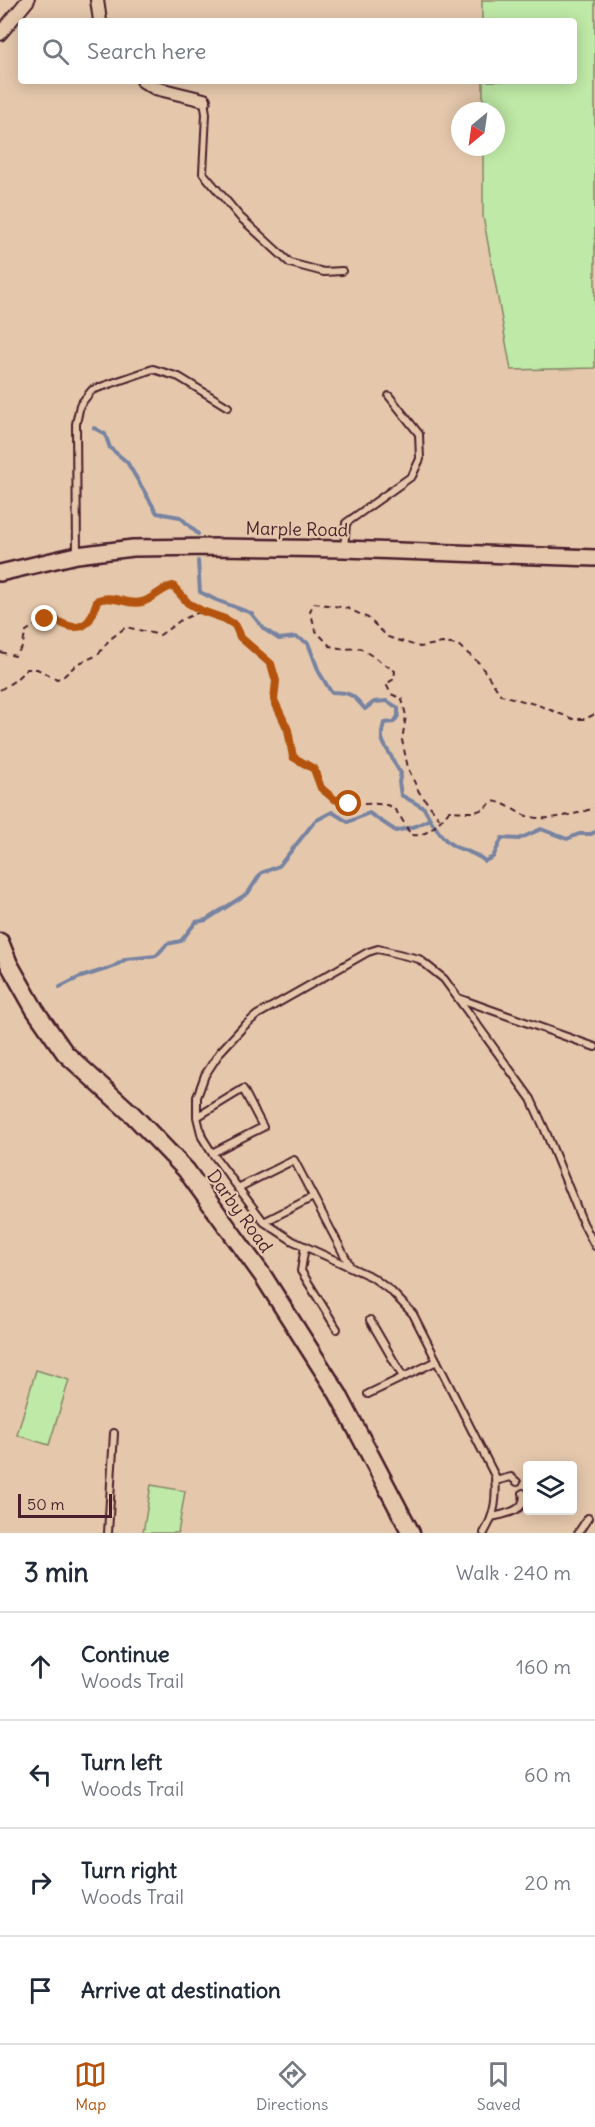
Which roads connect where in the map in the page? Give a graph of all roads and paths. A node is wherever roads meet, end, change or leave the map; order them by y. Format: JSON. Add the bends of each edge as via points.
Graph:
{"nodes":[{"id":1,"x":28,"y":0,"type":"edge"},
{"id":2,"x":97,"y":0,"type":"edge"},
{"id":3,"x":100,"y":18,"type":"edge"},
{"id":4,"x":0,"y":34,"type":"edge"},
{"id":5,"x":148,"y":84,"type":"edge"},
{"id":6,"x":204,"y":100,"type":"joint"},
{"id":7,"x":342,"y":271,"type":"dead end"},
{"id":8,"x":389,"y":396,"type":"dead end"},
{"id":9,"x":228,"y":407,"type":"dead end"},
{"id":10,"x":344,"y":549,"type":"junction"},
{"id":11,"x":77,"y":555,"type":"junction"},
{"id":12,"x":595,"y":558,"type":"edge"},
{"id":13,"x":0,"y":573,"type":"edge"},
{"id":14,"x":202,"y":611,"type":"junction"},
{"id":15,"x":0,"y":652,"type":"edge"},
{"id":16,"x":0,"y":690,"type":"edge"},
{"id":17,"x":595,"y":714,"type":"edge"},
{"id":18,"x":595,"y":808,"type":"edge"},
{"id":19,"x":440,"y":820,"type":"junction"},
{"id":20,"x":0,"y":942,"type":"edge"},
{"id":21,"x":458,"y":998,"type":"junction"},
{"id":22,"x":595,"y":1047,"type":"edge"},
{"id":23,"x":197,"y":1117,"type":"junction"},
{"id":24,"x":212,"y":1153,"type":"junction"},
{"id":25,"x":238,"y":1188,"type":"junction"},
{"id":26,"x":313,"y":1197,"type":"junction"},
{"id":27,"x":264,"y":1222,"type":"junction"},
{"id":28,"x":305,"y":1246,"type":"junction"},
{"id":29,"x":595,"y":1246,"type":"edge"},
{"id":30,"x":351,"y":1267,"type":"junction"},
{"id":31,"x":370,"y":1320,"type":"dead end"},
{"id":32,"x":337,"y":1329,"type":"dead end"},
{"id":33,"x":437,"y":1361,"type":"junction"},
{"id":34,"x":403,"y":1377,"type":"junction"},
{"id":35,"x":368,"y":1394,"type":"dead end"},
{"id":36,"x":114,"y":1433,"type":"dead end"},
{"id":37,"x":495,"y":1481,"type":"junction"},
{"id":38,"x":517,"y":1482,"type":"dead end"},
{"id":39,"x":523,"y":1501,"type":"edge"},
{"id":40,"x":492,"y":1517,"type":"junction"},
{"id":41,"x":588,"y":1518,"type":"dead end"},
{"id":42,"x":108,"y":1533,"type":"edge"},
{"id":43,"x":411,"y":1533,"type":"edge"},
{"id":44,"x":484,"y":1533,"type":"edge"},
{"id":45,"x":578,"y":1533,"type":"edge"}],
"edges":[{"from":1,"to":4,"type":"street"},
{"from":2,"to":3,"type":"street"},
{"from":5,"to":6,"type":"street"},
{"from":6,"to":7,"type":"lane","via":[[203,173],[240,218],[290,263],[324,272]]},
{"from":8,"to":10,"type":"lane","via":[[419,434],[420,459],[411,476],[346,523]]},
{"from":9,"to":11,"type":"lane","via":[[179,377],[153,369],[92,390],[80,405],[76,424]]},
{"from":10,"to":11,"type":"street","name":"Marple Road","via":[[133,548]]},
{"from":10,"to":12,"type":"street","name":"Marple Road"},
{"from":11,"to":13,"type":"street","name":"Marple Road"},
{"from":14,"to":15,"type":"path","via":[[188,603],[173,586],[145,602],[108,597],[98,600],[89,621],[78,627],[69,627],[50,616],[26,631],[15,656]]},
{"from":14,"to":16,"type":"path","via":[[160,635],[126,627],[98,655],[77,664],[64,676],[57,679],[37,669],[27,669]]},
{"from":14,"to":19,"type":"path","via":[[235,625],[240,637],[271,664],[276,681],[274,700],[288,730],[293,757],[314,769],[321,788],[334,799],[349,804],[387,805],[395,810],[411,836],[428,833]]},
{"from":17,"to":19,"type":"path","via":[[573,719],[501,694],[479,663],[458,645],[420,647],[388,637],[368,618],[346,608],[314,603],[310,610],[316,631],[330,646],[344,650],[360,648],[395,671],[394,679],[386,684],[391,694],[402,699],[406,717],[402,740],[408,768],[419,792]]},
{"from":18,"to":19,"type":"path","via":[[550,818],[526,816],[494,801],[472,814],[449,811]]},
{"from":20,"to":43,"type":"main road","name":"Darby Road","via":[[35,1010],[65,1053],[186,1170],[263,1276],[338,1394]]},
{"from":21,"to":22,"type":"lane"},
{"from":21,"to":23,"type":"lane","via":[[444,979],[419,959],[378,949],[368,952],[257,1014],[244,1026],[205,1075],[197,1097]]},
{"from":21,"to":29,"type":"lane","via":[[531,1099]]},
{"from":23,"to":24,"type":"lane","via":[[202,1137]]},
{"from":23,"to":24,"type":"lane","via":[[243,1089],[263,1126]]},
{"from":24,"to":25,"type":"lane"},
{"from":25,"to":26,"type":"lane","via":[[294,1160]]},
{"from":25,"to":27,"type":"lane"},
{"from":26,"to":27,"type":"lane"},
{"from":26,"to":30,"type":"lane"},
{"from":27,"to":28,"type":"lane"},
{"from":28,"to":30,"type":"lane"},
{"from":28,"to":32,"type":"lane","via":[[301,1270]]},
{"from":30,"to":33,"type":"lane","via":[[372,1277],[402,1301]]},
{"from":31,"to":34,"type":"lane"},
{"from":33,"to":34,"type":"lane"},
{"from":33,"to":37,"type":"lane"},
{"from":34,"to":35,"type":"lane"},
{"from":36,"to":42,"type":"lane"},
{"from":37,"to":38,"type":"lane","via":[[511,1477]]},
{"from":37,"to":40,"type":"lane"},
{"from":39,"to":40,"type":"lane","via":[[511,1513]]},
{"from":40,"to":44,"type":"lane"},
{"from":41,"to":45,"type":"lane"}]}
